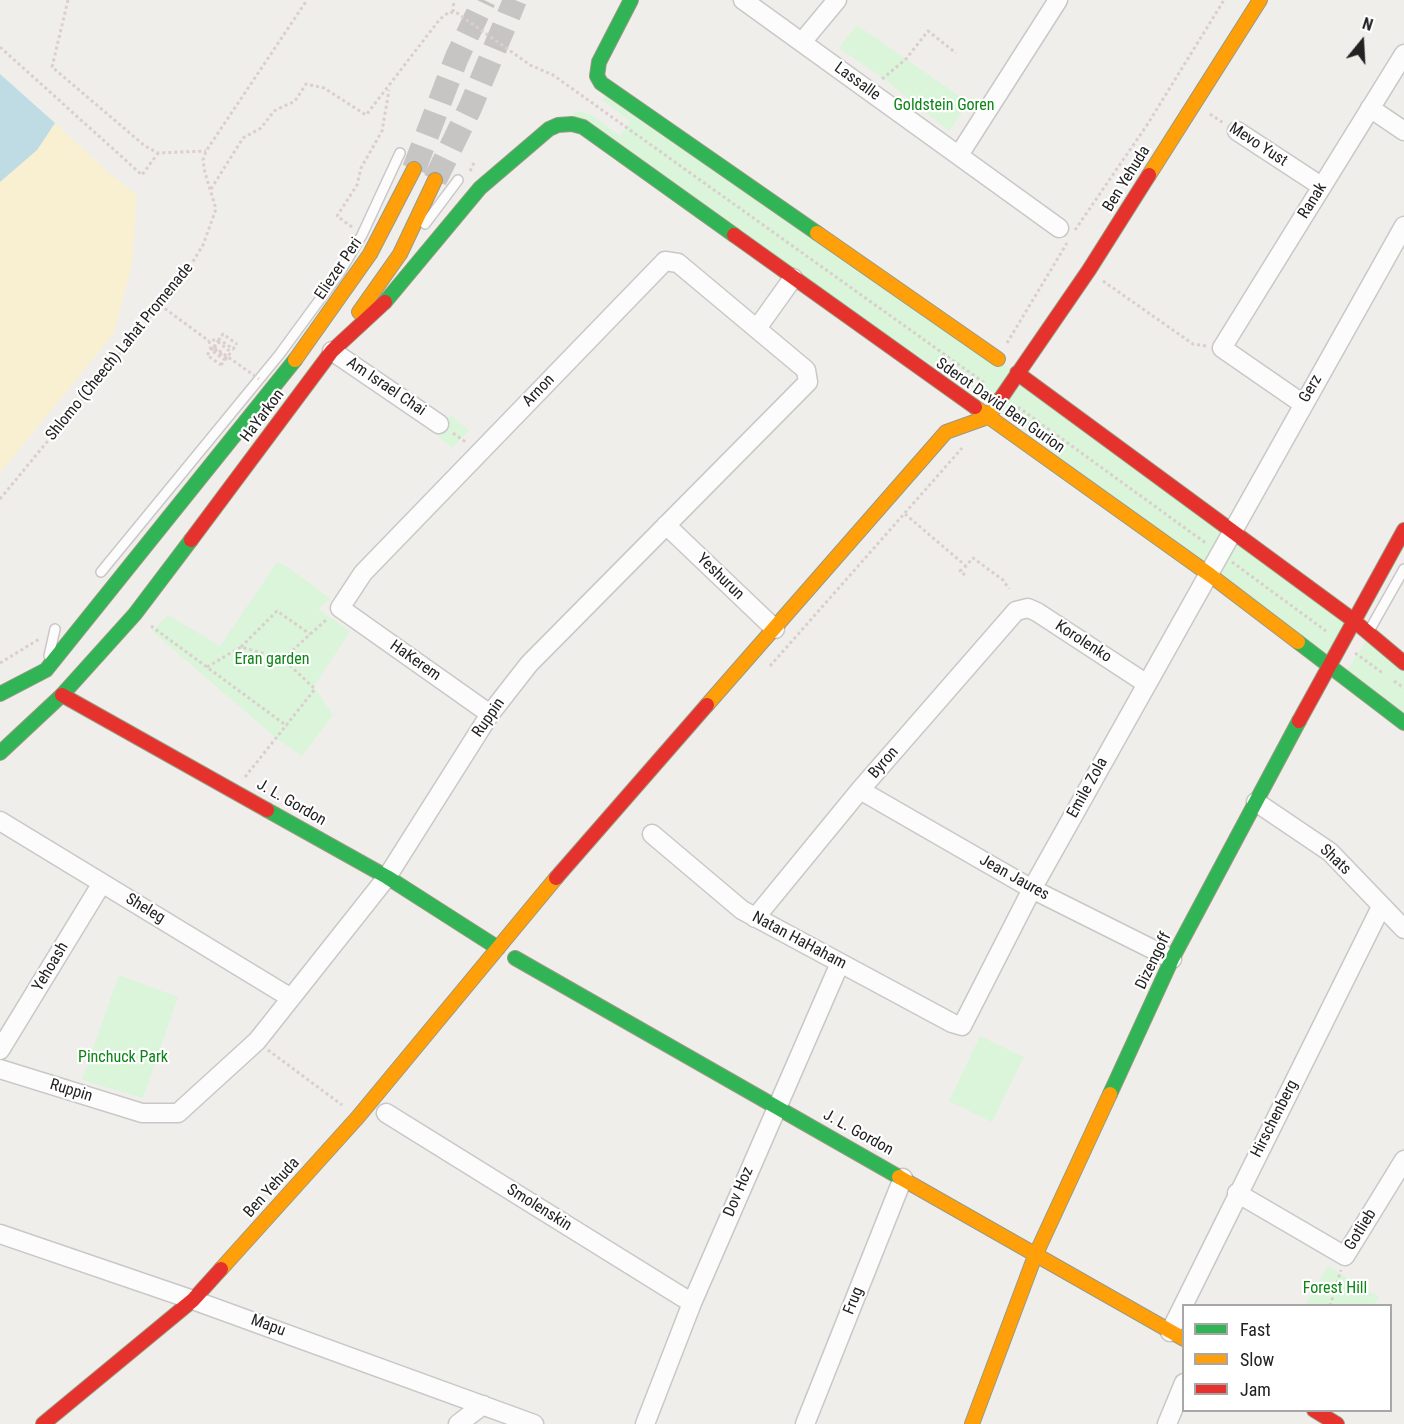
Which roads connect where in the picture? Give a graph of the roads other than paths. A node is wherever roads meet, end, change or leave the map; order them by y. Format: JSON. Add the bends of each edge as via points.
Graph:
{"nodes":[{"id":1,"x":631,"y":0,"type":"edge"},
{"id":2,"x":743,"y":0,"type":"edge"},
{"id":3,"x":837,"y":0,"type":"edge"},
{"id":4,"x":1058,"y":0,"type":"edge"},
{"id":5,"x":1260,"y":0,"type":"edge"},
{"id":6,"x":802,"y":42,"type":"junction"},
{"id":7,"x":1404,"y":54,"type":"edge"},
{"id":8,"x":1370,"y":108,"type":"junction"},
{"id":9,"x":572,"y":124,"type":"joint"},
{"id":10,"x":1237,"y":131,"type":"road end"},
{"id":11,"x":1404,"y":131,"type":"edge"},
{"id":12,"x":400,"y":153,"type":"dead end"},
{"id":13,"x":958,"y":155,"type":"junction"},
{"id":14,"x":414,"y":169,"type":"tunnel mouth"},
{"id":15,"x":435,"y":180,"type":"tunnel mouth"},
{"id":16,"x":458,"y":180,"type":"dead end"},
{"id":17,"x":1321,"y":186,"type":"junction"},
{"id":18,"x":1404,"y":226,"type":"edge"},
{"id":19,"x":1059,"y":228,"type":"dead end"},
{"id":20,"x":400,"y":254,"type":"junction"},
{"id":21,"x":794,"y":278,"type":"junction"},
{"id":22,"x":758,"y":327,"type":"junction"},
{"id":23,"x":332,"y":351,"type":"junction"},
{"id":24,"x":998,"y":359,"type":"road end"},
{"id":25,"x":267,"y":369,"type":"junction"},
{"id":26,"x":1017,"y":373,"type":"junction"},
{"id":27,"x":280,"y":381,"type":"junction"},
{"id":28,"x":1303,"y":404,"type":"junction"},
{"id":29,"x":988,"y":417,"type":"junction"},
{"id":30,"x":439,"y":424,"type":"road end"},
{"id":31,"x":666,"y":525,"type":"junction"},
{"id":32,"x":1404,"y":530,"type":"edge"},
{"id":33,"x":1230,"y":532,"type":"junction"},
{"id":34,"x":1220,"y":553,"type":"joint"},
{"id":35,"x":1404,"y":569,"type":"edge"},
{"id":36,"x":101,"y":572,"type":"dead end"},
{"id":37,"x":1210,"y":574,"type":"junction"},
{"id":38,"x":340,"y":608,"type":"joint"},
{"id":39,"x":1016,"y":611,"type":"joint"},
{"id":40,"x":1353,"y":620,"type":"junction"},
{"id":41,"x":55,"y":629,"type":"road end"},
{"id":42,"x":775,"y":629,"type":"junction"},
{"id":43,"x":1368,"y":633,"type":"junction"},
{"id":44,"x":1404,"y":663,"type":"edge"},
{"id":45,"x":1329,"y":665,"type":"junction"},
{"id":46,"x":46,"y":670,"type":"junction"},
{"id":47,"x":1147,"y":684,"type":"junction"},
{"id":48,"x":0,"y":694,"type":"edge"},
{"id":49,"x":62,"y":695,"type":"junction"},
{"id":50,"x":490,"y":714,"type":"junction"},
{"id":51,"x":1404,"y":723,"type":"edge"},
{"id":52,"x":0,"y":753,"type":"edge"},
{"id":53,"x":860,"y":790,"type":"junction"},
{"id":54,"x":1256,"y":802,"type":"junction"},
{"id":55,"x":0,"y":821,"type":"edge"},
{"id":56,"x":652,"y":834,"type":"dead end"},
{"id":57,"x":387,"y":877,"type":"junction"},
{"id":58,"x":102,"y":883,"type":"junction"},
{"id":59,"x":1032,"y":889,"type":"junction"},
{"id":60,"x":1381,"y":907,"type":"junction"},
{"id":61,"x":755,"y":918,"type":"junction"},
{"id":62,"x":1404,"y":929,"type":"edge"},
{"id":63,"x":498,"y":948,"type":"junction"},
{"id":64,"x":515,"y":958,"type":"dead end"},
{"id":65,"x":1172,"y":959,"type":"junction"},
{"id":66,"x":840,"y":963,"type":"junction"},
{"id":67,"x":291,"y":998,"type":"junction"},
{"id":68,"x":962,"y":1026,"type":"joint"},
{"id":69,"x":0,"y":1050,"type":"edge"},
{"id":70,"x":0,"y":1069,"type":"edge"},
{"id":71,"x":776,"y":1107,"type":"junction"},
{"id":72,"x":386,"y":1113,"type":"dead end"},
{"id":73,"x":1404,"y":1160,"type":"edge"},
{"id":74,"x":903,"y":1178,"type":"junction"},
{"id":75,"x":1238,"y":1193,"type":"junction"},
{"id":76,"x":0,"y":1234,"type":"edge"},
{"id":77,"x":1035,"y":1256,"type":"junction"},
{"id":78,"x":193,"y":1300,"type":"junction"},
{"id":79,"x":692,"y":1303,"type":"junction"},
{"id":80,"x":1190,"y":1304,"type":"edge"},
{"id":81,"x":1177,"y":1335,"type":"edge"},
{"id":82,"x":1182,"y":1388,"type":"edge"},
{"id":83,"x":483,"y":1405,"type":"junction"},
{"id":84,"x":1317,"y":1412,"type":"edge"},
{"id":85,"x":43,"y":1424,"type":"edge"},
{"id":86,"x":458,"y":1424,"type":"edge"},
{"id":87,"x":534,"y":1424,"type":"edge"},
{"id":88,"x":645,"y":1424,"type":"edge"},
{"id":89,"x":805,"y":1424,"type":"edge"},
{"id":90,"x":972,"y":1424,"type":"edge"},
{"id":91,"x":1167,"y":1424,"type":"edge"},
{"id":92,"x":1337,"y":1424,"type":"edge"}],
"edges":[{"from":1,"to":24,"type":"street","via":[[599,62],[597,76],[609,90]]},
{"from":2,"to":6,"type":"street","name":"Lassalle"},
{"from":3,"to":6,"type":"street"},
{"from":4,"to":13,"type":"street"},
{"from":5,"to":26,"type":"street","name":"Ben Yehuda","via":[[1089,270]]},
{"from":6,"to":13,"type":"street","name":"Lassalle"},
{"from":7,"to":8,"type":"street","name":"Ranak"},
{"from":8,"to":11,"type":"street"},
{"from":8,"to":17,"type":"street","name":"Ranak"},
{"from":9,"to":21,"type":"street","name":"Sderot David Ben Gurion","via":[[583,127]]},
{"from":9,"to":23,"type":"street","name":"HaYarkon","via":[[549,129],[480,188],[389,298]]},
{"from":10,"to":17,"type":"street","name":"Mevo Yust"},
{"from":12,"to":25,"type":"lane","via":[[340,272]]},
{"from":13,"to":19,"type":"street","name":"Lassalle"},
{"from":14,"to":27,"type":"street","name":"Eliezer Peri","via":[[370,255]]},
{"from":15,"to":20,"type":"street"},
{"from":16,"to":20,"type":"lane"},
{"from":17,"to":28,"type":"street","name":"Ranak","via":[[1222,348]]},
{"from":18,"to":28,"type":"street","name":"Gerz"},
{"from":20,"to":23,"type":"street"},
{"from":21,"to":22,"type":"street"},
{"from":21,"to":29,"type":"street","name":"Sderot David Ben Gurion"},
{"from":22,"to":31,"type":"street","name":"Ruppin","via":[[807,370],[808,382]]},
{"from":22,"to":38,"type":"street","name":"Arnon","via":[[678,263],[665,261],[363,573]]},
{"from":23,"to":30,"type":"street","name":"Am Israel Chai","via":[[377,386]]},
{"from":23,"to":49,"type":"street","name":"HaYarkon","via":[[135,614]]},
{"from":25,"to":27,"type":"lane"},
{"from":25,"to":36,"type":"lane"},
{"from":26,"to":29,"type":"street","name":"Ben Yehuda"},
{"from":26,"to":33,"type":"street","name":"Sderot David Ben Gurion"},
{"from":27,"to":46,"type":"street","name":"HaYarkon"},
{"from":28,"to":33,"type":"street","name":"Gerz"},
{"from":29,"to":37,"type":"street","name":"Sderot David Ben Gurion"},
{"from":29,"to":42,"type":"street","name":"Ben Yehuda","via":[[946,432]]},
{"from":31,"to":42,"type":"street","name":"Yeshurun"},
{"from":31,"to":50,"type":"street","name":"Ruppin","via":[[529,663]]},
{"from":32,"to":40,"type":"street","name":"Dizengoff"},
{"from":33,"to":34,"type":"street","name":"Gerz"},
{"from":33,"to":40,"type":"street","name":"Sderot David Ben Gurion"},
{"from":34,"to":37,"type":"street","name":"Emile Zola"},
{"from":35,"to":43,"type":"lane"},
{"from":37,"to":45,"type":"street","name":"Sderot David Ben Gurion"},
{"from":37,"to":47,"type":"street","name":"Emile Zola"},
{"from":38,"to":50,"type":"street","name":"HaKerem"},
{"from":39,"to":47,"type":"street","name":"Korolenko","via":[[1028,608],[1037,612]]},
{"from":39,"to":53,"type":"street","name":"Byron"},
{"from":40,"to":43,"type":"street","name":"Sderot David Ben Gurion"},
{"from":40,"to":45,"type":"street","name":"Dizengoff"},
{"from":41,"to":46,"type":"lane"},
{"from":42,"to":63,"type":"street","name":"Ben Yehuda"},
{"from":43,"to":44,"type":"street","name":"Sderot David Ben Gurion"},
{"from":45,"to":51,"type":"street","name":"Sderot David Ben Gurion"},
{"from":45,"to":54,"type":"street","name":"Dizengoff"},
{"from":46,"to":48,"type":"street"},
{"from":47,"to":59,"type":"street","name":"Emile Zola"},
{"from":49,"to":52,"type":"street","name":"HaYarkon"},
{"from":49,"to":57,"type":"street","name":"J. L. Gordon"},
{"from":50,"to":57,"type":"street","name":"Ruppin"},
{"from":53,"to":59,"type":"street","name":"Jean Jaures"},
{"from":53,"to":61,"type":"street","name":"Byron"},
{"from":54,"to":60,"type":"street","name":"Shats","via":[[1330,852]]},
{"from":54,"to":65,"type":"street","name":"Dizengoff"},
{"from":55,"to":58,"type":"street","name":"Sheleg"},
{"from":56,"to":61,"type":"street","name":"Natan HaHaham"},
{"from":57,"to":63,"type":"street","name":"J. L. Gordon"},
{"from":57,"to":67,"type":"street","name":"Ruppin"},
{"from":58,"to":67,"type":"street","name":"Sheleg"},
{"from":58,"to":69,"type":"street","name":"Yehoash"},
{"from":59,"to":65,"type":"street","name":"Jean Jaures"},
{"from":59,"to":68,"type":"street","name":"Emile Zola"},
{"from":60,"to":62,"type":"street","name":"Shats"},
{"from":60,"to":75,"type":"street","name":"Hirschenberg"},
{"from":61,"to":66,"type":"street","name":"Natan HaHaham"},
{"from":63,"to":78,"type":"street","name":"Ben Yehuda","via":[[358,1118]]},
{"from":64,"to":71,"type":"street","name":"J. L. Gordon"},
{"from":65,"to":77,"type":"street","name":"Dizengoff"},
{"from":66,"to":68,"type":"street","name":"Natan HaHaham"},
{"from":66,"to":71,"type":"street","name":"Dov Hoz"},
{"from":67,"to":70,"type":"street","name":"Ruppin","via":[[257,1041],[178,1113],[158,1115],[143,1105]]},
{"from":71,"to":74,"type":"street","name":"J. L. Gordon"},
{"from":71,"to":79,"type":"street","name":"Dov Hoz"},
{"from":72,"to":79,"type":"street","name":"Smolenskin"},
{"from":73,"to":75,"type":"street","name":"Gotlieb","via":[[1345,1256]]},
{"from":74,"to":77,"type":"street","name":"J. L. Gordon"},
{"from":74,"to":89,"type":"street","name":"Frug"},
{"from":75,"to":80,"type":"street","name":"Hirschenberg"},
{"from":76,"to":78,"type":"street","name":"Mapu"},
{"from":77,"to":81,"type":"street","name":"J. L. Gordon"},
{"from":77,"to":90,"type":"street","name":"Dizengoff"},
{"from":78,"to":83,"type":"street","name":"Mapu"},
{"from":78,"to":85,"type":"street","name":"Ben Yehuda"},
{"from":79,"to":88,"type":"street","name":"Dov Hoz"},
{"from":82,"to":91,"type":"street"},
{"from":83,"to":86,"type":"street"},
{"from":83,"to":87,"type":"street","name":"Mapu"},
{"from":84,"to":92,"type":"street"}]}
